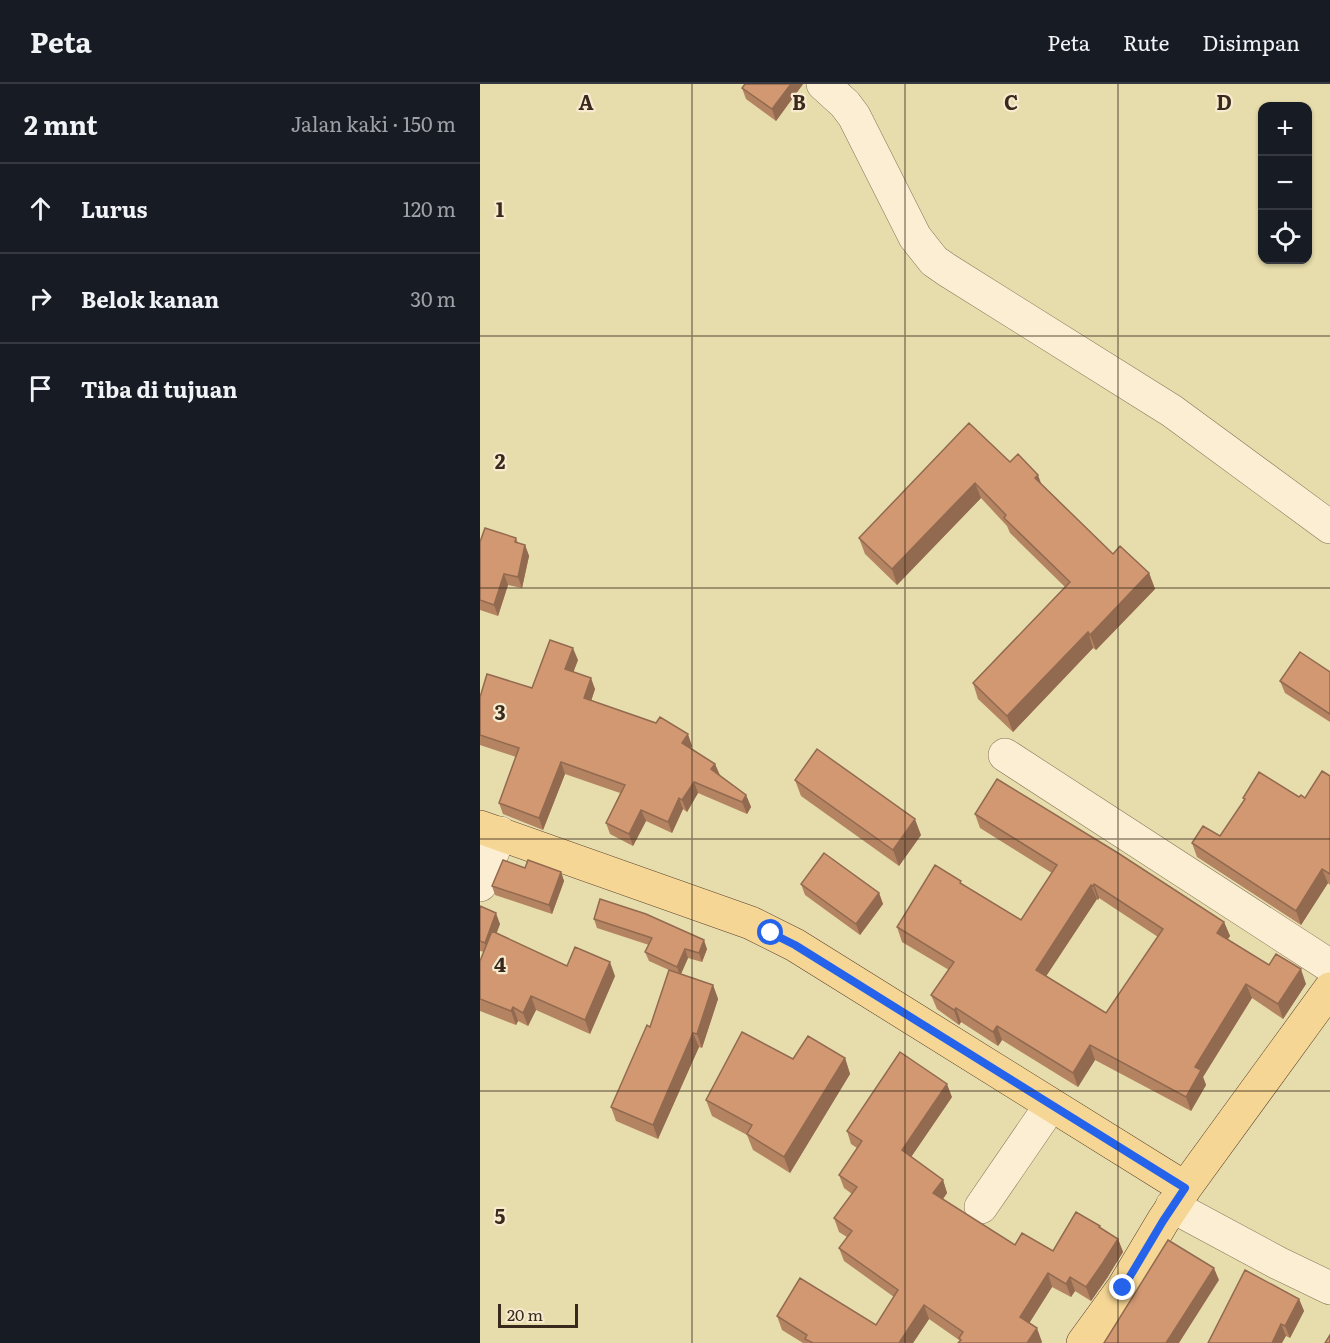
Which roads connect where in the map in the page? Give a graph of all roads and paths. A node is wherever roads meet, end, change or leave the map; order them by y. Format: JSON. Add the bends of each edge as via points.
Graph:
{"nodes":[{"id":1,"x":823,"y":84,"type":"edge"},
{"id":2,"x":1330,"y":527,"type":"edge"},
{"id":3,"x":1005,"y":755,"type":"dead end"},
{"id":4,"x":490,"y":830,"type":"edge"},
{"id":5,"x":480,"y":885,"type":"edge"},
{"id":6,"x":1330,"y":966,"type":"edge"},
{"id":7,"x":1330,"y":988,"type":"edge"},
{"id":8,"x":1051,"y":1105,"type":"junction"},
{"id":9,"x":1178,"y":1197,"type":"junction"},
{"id":10,"x":981,"y":1206,"type":"dead end"},
{"id":11,"x":1330,"y":1288,"type":"edge"},
{"id":12,"x":1083,"y":1343,"type":"edge"}],
"edges":[{"from":1,"to":2,"type":"street","via":[[854,116],[915,237],[934,261],[1172,411]]},
{"from":3,"to":6,"type":"street"},
{"from":4,"to":5,"type":"street"},
{"from":4,"to":8,"type":"main road","via":[[779,937]]},
{"from":7,"to":9,"type":"main road"},
{"from":8,"to":9,"type":"main road"},
{"from":8,"to":10,"type":"street"},
{"from":9,"to":11,"type":"street","via":[[1278,1263]]},
{"from":9,"to":12,"type":"main road","via":[[1123,1288]]}]}
